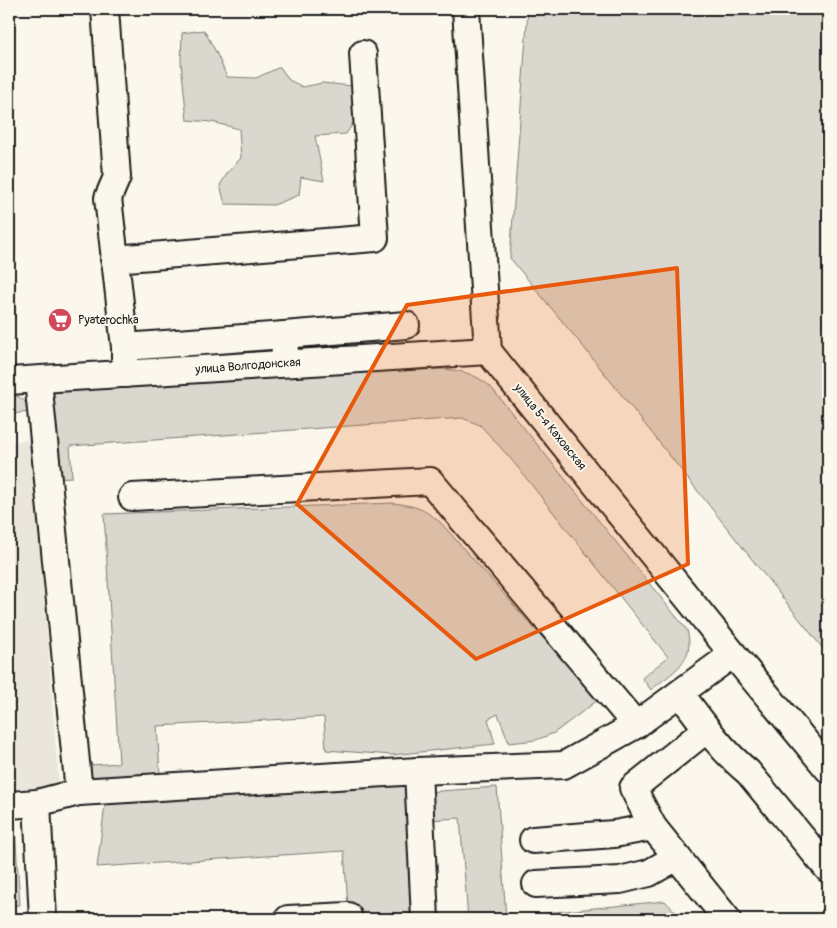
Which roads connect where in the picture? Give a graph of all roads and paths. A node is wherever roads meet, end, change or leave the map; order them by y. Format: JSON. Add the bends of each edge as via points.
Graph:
{"nodes":[{"id":1,"x":105,"y":9,"type":"edge"},
{"id":2,"x":466,"y":9,"type":"edge"},
{"id":3,"x":362,"y":54,"type":"dead end"},
{"id":4,"x":114,"y":259,"type":"junction"},
{"id":5,"x":406,"y":325,"type":"dead end"},
{"id":6,"x":284,"y":335,"type":"junction"},
{"id":7,"x":125,"y":347,"type":"junction"},
{"id":8,"x":488,"y":351,"type":"junction"},
{"id":9,"x":285,"y":364,"type":"junction"},
{"id":10,"x":125,"y":374,"type":"junction"},
{"id":11,"x":9,"y":379,"type":"edge"},
{"id":12,"x":38,"y":380,"type":"junction"},
{"id":13,"x":132,"y":497,"type":"dead end"},
{"id":14,"x":733,"y":654,"type":"junction"},
{"id":15,"x":680,"y":693,"type":"junction"},
{"id":16,"x":636,"y":725,"type":"junction"},
{"id":17,"x":707,"y":729,"type":"junction"},
{"id":18,"x":828,"y":769,"type":"edge"},
{"id":19,"x":418,"y":771,"type":"junction"},
{"id":20,"x":79,"y":792,"type":"junction"},
{"id":21,"x":37,"y":804,"type":"junction"},
{"id":22,"x":9,"y":805,"type":"edge"},
{"id":23,"x":653,"y":827,"type":"junction"},
{"id":24,"x":533,"y":840,"type":"dead end"},
{"id":25,"x":677,"y":857,"type":"junction"},
{"id":26,"x":828,"y":869,"type":"edge"},
{"id":27,"x":536,"y":884,"type":"dead end"},
{"id":28,"x":348,"y":916,"type":"dead end"},
{"id":29,"x":43,"y":919,"type":"edge"},
{"id":30,"x":288,"y":919,"type":"edge"},
{"id":31,"x":425,"y":919,"type":"edge"},
{"id":32,"x":727,"y":919,"type":"edge"}],
"edges":[{"from":1,"to":4,"type":"street","via":[[117,177],[108,198]]},
{"from":2,"to":8,"type":"street"},
{"from":3,"to":4,"type":"street","via":[[376,238]]},
{"from":4,"to":7,"type":"street"},
{"from":5,"to":6,"type":"street"},
{"from":6,"to":7,"type":"street"},
{"from":6,"to":9,"type":"street"},
{"from":7,"to":10,"type":"street"},
{"from":8,"to":9,"type":"street","name":"улица Волгодонская"},
{"from":8,"to":14,"type":"street","name":"улица 5-я Каховская"},
{"from":9,"to":10,"type":"street","name":"улица Волгодонская"},
{"from":10,"to":12,"type":"street","name":"улица Волгодонская"},
{"from":11,"to":12,"type":"street","name":"улица Волгодонская"},
{"from":12,"to":20,"type":"street"},
{"from":13,"to":16,"type":"street","via":[[430,481]]},
{"from":14,"to":15,"type":"street"},
{"from":14,"to":18,"type":"street","name":"улица 5-я Каховская"},
{"from":15,"to":16,"type":"street"},
{"from":15,"to":17,"type":"street"},
{"from":16,"to":19,"type":"street","via":[[564,765]]},
{"from":17,"to":23,"type":"street","via":[[634,788]]},
{"from":17,"to":26,"type":"street","via":[[733,760],[748,772]]},
{"from":19,"to":20,"type":"street"},
{"from":19,"to":31,"type":"street"},
{"from":20,"to":21,"type":"street"},
{"from":21,"to":22,"type":"street"},
{"from":21,"to":29,"type":"street"},
{"from":23,"to":24,"type":"street","via":[[614,834]]},
{"from":23,"to":25,"type":"street"},
{"from":25,"to":27,"type":"street","via":[[649,873],[620,880]]},
{"from":25,"to":32,"type":"street"},
{"from":28,"to":30,"type":"street"}]}
